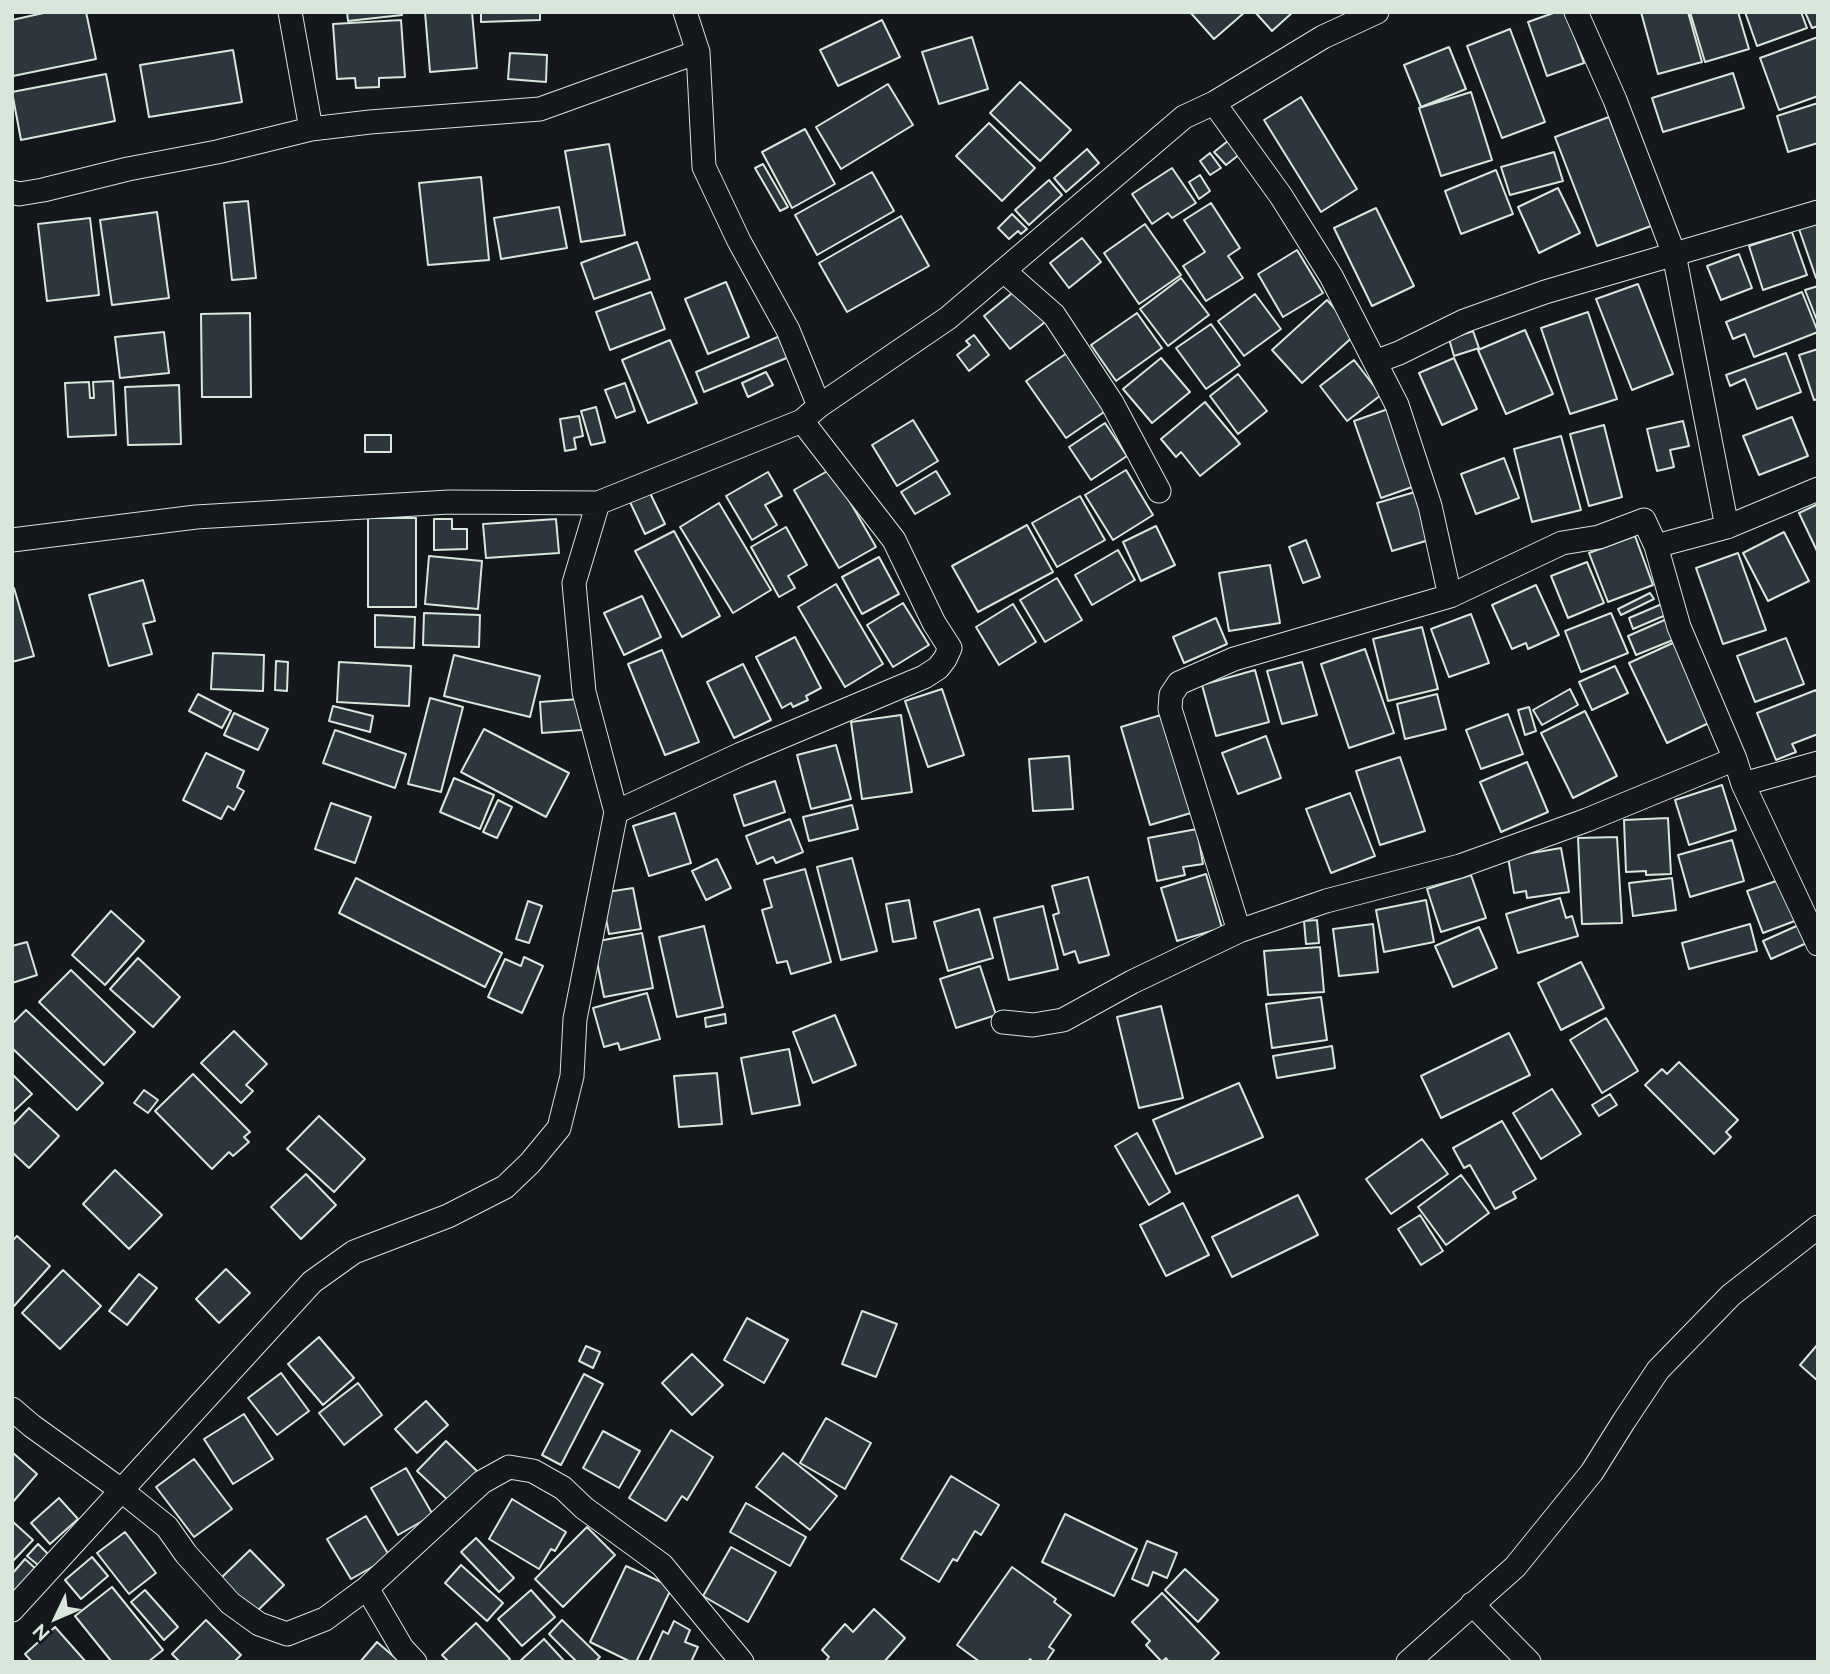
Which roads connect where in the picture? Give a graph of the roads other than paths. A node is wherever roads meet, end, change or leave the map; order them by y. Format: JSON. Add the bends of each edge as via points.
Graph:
{"nodes":[{"id":1,"x":290,"y":12,"type":"edge"},
{"id":2,"x":685,"y":12,"type":"edge"},
{"id":3,"x":1377,"y":12,"type":"edge"},
{"id":4,"x":1576,"y":12,"type":"edge"},
{"id":5,"x":698,"y":52,"type":"junction"},
{"id":6,"x":1213,"y":103,"type":"junction"},
{"id":7,"x":311,"y":129,"type":"junction"},
{"id":8,"x":12,"y":192,"type":"edge"},
{"id":9,"x":1818,"y":212,"type":"edge"},
{"id":10,"x":1674,"y":254,"type":"junction"},
{"id":11,"x":1004,"y":271,"type":"junction"},
{"id":12,"x":1375,"y":362,"type":"junction"},
{"id":13,"x":810,"y":414,"type":"junction"},
{"id":14,"x":1818,"y":489,"type":"edge"},
{"id":15,"x":1159,"y":491,"type":"dead end"},
{"id":16,"x":598,"y":503,"type":"junction"},
{"id":17,"x":1727,"y":527,"type":"junction"},
{"id":18,"x":12,"y":540,"type":"edge"},
{"id":19,"x":1656,"y":546,"type":"junction"},
{"id":20,"x":1450,"y":596,"type":"junction"},
{"id":21,"x":1735,"y":759,"type":"junction"},
{"id":22,"x":1818,"y":763,"type":"edge"},
{"id":23,"x":1743,"y":784,"type":"junction"},
{"id":24,"x":616,"y":812,"type":"junction"},
{"id":25,"x":1238,"y":931,"type":"junction"},
{"id":26,"x":1818,"y":944,"type":"edge"},
{"id":27,"x":1003,"y":1022,"type":"dead end"},
{"id":28,"x":1818,"y":1227,"type":"edge"},
{"id":29,"x":12,"y":1409,"type":"edge"},
{"id":30,"x":121,"y":1490,"type":"junction"},
{"id":31,"x":367,"y":1588,"type":"junction"},
{"id":32,"x":1472,"y":1604,"type":"junction"},
{"id":33,"x":12,"y":1611,"type":"edge"},
{"id":34,"x":415,"y":1662,"type":"edge"},
{"id":35,"x":742,"y":1662,"type":"edge"},
{"id":36,"x":1408,"y":1662,"type":"edge"},
{"id":37,"x":1529,"y":1662,"type":"edge"}],
"edges":[{"from":1,"to":7,"type":"street"},
{"from":2,"to":5,"type":"street"},
{"from":3,"to":6,"type":"street","via":[[1323,37]]},
{"from":4,"to":10,"type":"street"},
{"from":5,"to":7,"type":"street","via":[[540,109]]},
{"from":5,"to":13,"type":"street","via":[[704,167],[788,330]]},
{"from":6,"to":11,"type":"street","via":[[1184,117]]},
{"from":6,"to":12,"type":"street","via":[[1324,265]]},
{"from":7,"to":8,"type":"street","via":[[43,190]]},
{"from":9,"to":10,"type":"street"},
{"from":10,"to":12,"type":"street","via":[[1464,321]]},
{"from":10,"to":17,"type":"street"},
{"from":11,"to":13,"type":"street","via":[[948,318]]},
{"from":11,"to":15,"type":"street","via":[[1054,315],[1112,404]]},
{"from":12,"to":20,"type":"street","via":[[1396,405],[1430,506]]},
{"from":13,"to":16,"type":"street"},
{"from":13,"to":24,"type":"street","via":[[894,540],[950,648],[945,659],[924,677]]},
{"from":14,"to":17,"type":"street"},
{"from":16,"to":18,"type":"street","via":[[449,502],[196,517]]},
{"from":16,"to":24,"type":"street","via":[[574,583],[584,692]]},
{"from":17,"to":19,"type":"street"},
{"from":19,"to":20,"type":"street","via":[[1644,520],[1600,537],[1562,543]]},
{"from":19,"to":21,"type":"street","via":[[1679,627]]},
{"from":20,"to":25,"type":"street","via":[[1234,659],[1179,683],[1171,695],[1170,709]]},
{"from":21,"to":23,"type":"street"},
{"from":21,"to":25,"type":"street","via":[[1460,866],[1326,901]]},
{"from":22,"to":23,"type":"street"},
{"from":23,"to":26,"type":"street"},
{"from":24,"to":30,"type":"street","via":[[575,1019],[572,1076],[559,1128],[505,1187],[448,1216],[354,1252],[312,1282]]},
{"from":25,"to":27,"type":"street","via":[[1063,1020],[1033,1025]]},
{"from":28,"to":32,"type":"street","via":[[1731,1295],[1658,1370],[1592,1472],[1515,1567]]},
{"from":29,"to":30,"type":"street"},
{"from":30,"to":31,"type":"street","via":[[167,1527],[230,1603],[258,1624],[286,1634],[325,1619]]},
{"from":30,"to":33,"type":"street"},
{"from":31,"to":34,"type":"street"},
{"from":31,"to":35,"type":"street","via":[[482,1482],[509,1467],[533,1471],[662,1564]]},
{"from":32,"to":36,"type":"street"},
{"from":32,"to":37,"type":"street"}]}
